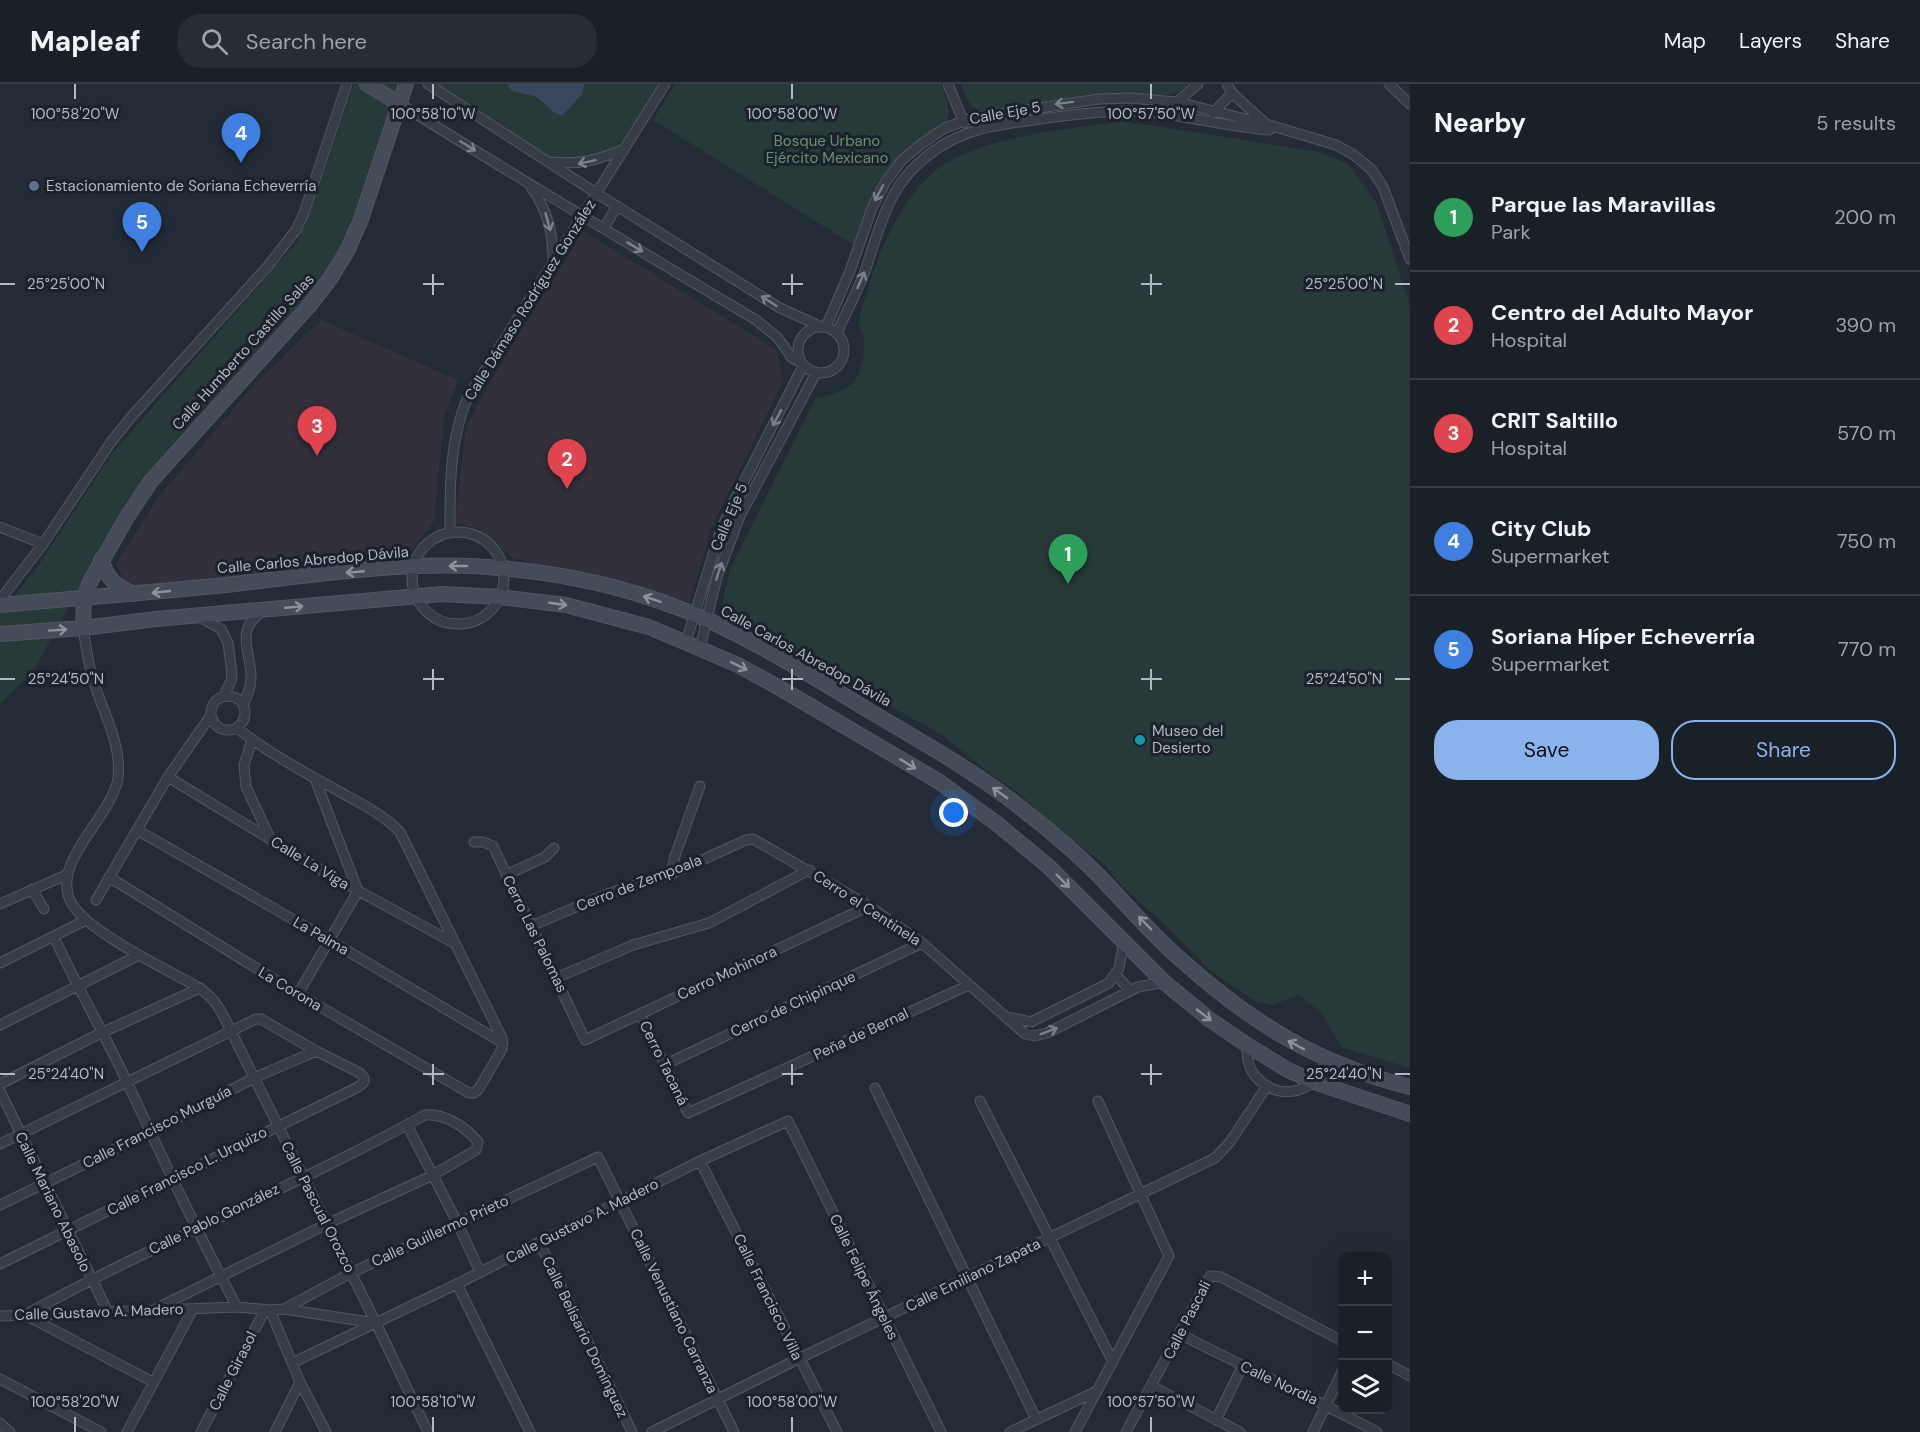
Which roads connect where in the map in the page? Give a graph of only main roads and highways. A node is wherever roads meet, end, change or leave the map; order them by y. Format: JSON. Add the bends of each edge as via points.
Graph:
{"nodes":[{"id":1,"x":367,"y":84,"type":"edge"},
{"id":2,"x":406,"y":84,"type":"edge"},
{"id":3,"x":400,"y":104,"type":"junction"},
{"id":4,"x":101,"y":560,"type":"junction"},
{"id":5,"x":136,"y":594,"type":"junction"},
{"id":6,"x":84,"y":598,"type":"junction"},
{"id":7,"x":0,"y":602,"type":"edge"},
{"id":8,"x":83,"y":628,"type":"junction"},
{"id":9,"x":0,"y":633,"type":"edge"},
{"id":10,"x":1410,"y":1087,"type":"edge"},
{"id":11,"x":1410,"y":1114,"type":"edge"}],
"edges":[{"from":1,"to":3,"type":"main road"},
{"from":2,"to":3,"type":"main road","name":"Calle Humberto Castillo Salas"},
{"from":3,"to":4,"type":"main road","name":"Calle Humberto Castillo Salas","via":[[360,222],[330,279],[151,481]]},
{"from":4,"to":5,"type":"main road","via":[[113,583]]},
{"from":4,"to":6,"type":"main road","name":"Calle Humberto Castillo Salas"},
{"from":5,"to":6,"type":"main road","name":"Calle Carlos Abredop Dávila"},
{"from":10,"to":5,"type":"main road","name":"Calle Carlos Abredop Dávila","one_way":true,"via":[[1326,1059],[1263,1025],[1176,956],[1094,870],[1031,815],[942,754],[800,669],[700,617],[582,579],[470,566],[311,575]]},
{"from":6,"to":7,"type":"main road","name":"Calle Carlos Abredop Dávila"},
{"from":6,"to":8,"type":"main road","name":"Calle Humberto Castillo Salas"},
{"from":9,"to":8,"type":"main road","one_way":true},
{"from":8,"to":11,"type":"main road","one_way":true,"via":[[416,595],[464,594],[566,605],[649,627],[738,665],[938,782],[1048,866],[1164,982],[1247,1045],[1314,1082]]}]}
